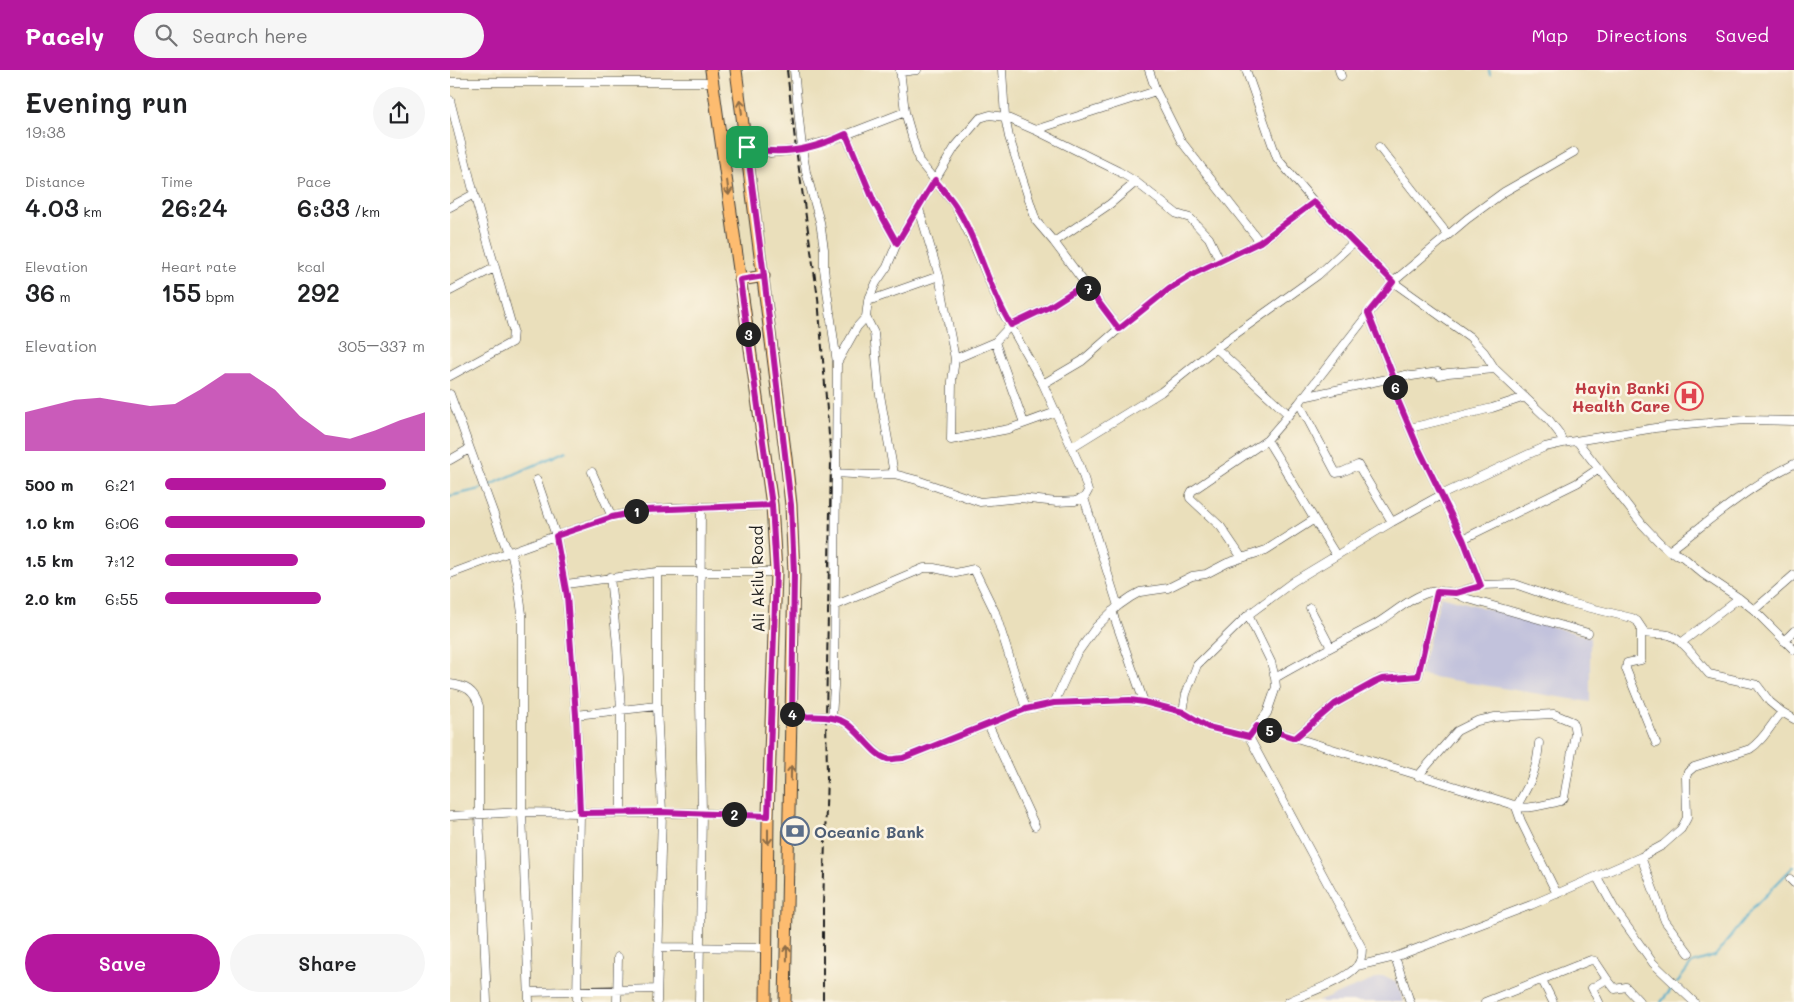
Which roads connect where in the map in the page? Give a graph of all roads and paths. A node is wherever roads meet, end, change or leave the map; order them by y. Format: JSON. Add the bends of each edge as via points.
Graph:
{"nodes":[{"id":1,"x":736,"y":70,"type":"edge"},
{"id":2,"x":794,"y":70,"type":"edge"},
{"id":3,"x":917,"y":70,"type":"edge"},
{"id":4,"x":1002,"y":70,"type":"edge"},
{"id":5,"x":1149,"y":70,"type":"edge"},
{"id":6,"x":1246,"y":70,"type":"edge"},
{"id":7,"x":900,"y":71,"type":"edge"},
{"id":8,"x":712,"y":76,"type":"edge"},
{"id":9,"x":450,"y":82,"type":"edge"},
{"id":10,"x":1156,"y":91,"type":"junction"},
{"id":11,"x":450,"y":100,"type":"edge"},
{"id":12,"x":905,"y":112,"type":"junction"},
{"id":13,"x":1005,"y":117,"type":"junction"},
{"id":14,"x":454,"y":129,"type":"edge"},
{"id":15,"x":1035,"y":130,"type":"junction"},
{"id":16,"x":846,"y":134,"type":"junction"},
{"id":17,"x":747,"y":147,"type":"junction"},
{"id":18,"x":1379,"y":147,"type":"dead end"},
{"id":19,"x":802,"y":148,"type":"junction"},
{"id":20,"x":1574,"y":152,"type":"dead end"},
{"id":21,"x":935,"y":180,"type":"junction"},
{"id":22,"x":1136,"y":182,"type":"junction"},
{"id":23,"x":474,"y":194,"type":"junction"},
{"id":24,"x":1314,"y":202,"type":"junction"},
{"id":25,"x":450,"y":207,"type":"edge"},
{"id":26,"x":919,"y":210,"type":"junction"},
{"id":27,"x":1448,"y":235,"type":"junction"},
{"id":28,"x":1054,"y":242,"type":"junction"},
{"id":29,"x":1260,"y":242,"type":"junction"},
{"id":30,"x":1354,"y":242,"type":"junction"},
{"id":31,"x":897,"y":243,"type":"junction"},
{"id":32,"x":1220,"y":261,"type":"junction"},
{"id":33,"x":494,"y":268,"type":"junction"},
{"id":34,"x":764,"y":276,"type":"junction"},
{"id":35,"x":939,"y":276,"type":"junction"},
{"id":36,"x":740,"y":280,"type":"junction"},
{"id":37,"x":1393,"y":282,"type":"junction"},
{"id":38,"x":1085,"y":284,"type":"junction"},
{"id":39,"x":450,"y":291,"type":"edge"},
{"id":40,"x":868,"y":300,"type":"junction"},
{"id":41,"x":1368,"y":313,"type":"junction"},
{"id":42,"x":866,"y":317,"type":"junction"},
{"id":43,"x":1011,"y":325,"type":"junction"},
{"id":44,"x":1119,"y":329,"type":"junction"},
{"id":45,"x":995,"y":342,"type":"junction"},
{"id":46,"x":1216,"y":348,"type":"junction"},
{"id":47,"x":955,"y":359,"type":"junction"},
{"id":48,"x":836,"y":363,"type":"junction"},
{"id":49,"x":1495,"y":369,"type":"junction"},
{"id":50,"x":450,"y":376,"type":"edge"},
{"id":51,"x":1394,"y":378,"type":"junction"},
{"id":52,"x":1043,"y":384,"type":"junction"},
{"id":53,"x":450,"y":394,"type":"edge"},
{"id":54,"x":1525,"y":397,"type":"junction"},
{"id":55,"x":1301,"y":400,"type":"junction"},
{"id":56,"x":1056,"y":412,"type":"junction"},
{"id":57,"x":1288,"y":414,"type":"junction"},
{"id":58,"x":1794,"y":421,"type":"edge"},
{"id":59,"x":1024,"y":422,"type":"junction"},
{"id":60,"x":1410,"y":428,"type":"junction"},
{"id":61,"x":1267,"y":440,"type":"junction"},
{"id":62,"x":1578,"y":441,"type":"junction"},
{"id":63,"x":1563,"y":443,"type":"junction"},
{"id":64,"x":1072,"y":447,"type":"junction"},
{"id":65,"x":469,"y":449,"type":"junction"},
{"id":66,"x":450,"y":460,"type":"edge"},
{"id":67,"x":1794,"y":464,"type":"edge"},
{"id":68,"x":1599,"y":468,"type":"junction"},
{"id":69,"x":592,"y":472,"type":"dead end"},
{"id":70,"x":835,"y":473,"type":"junction"},
{"id":71,"x":894,"y":474,"type":"junction"},
{"id":72,"x":537,"y":480,"type":"dead end"},
{"id":73,"x":1441,"y":494,"type":"junction"},
{"id":74,"x":1084,"y":498,"type":"junction"},
{"id":75,"x":772,"y":505,"type":"junction"},
{"id":76,"x":701,"y":506,"type":"junction"},
{"id":77,"x":612,"y":517,"type":"junction"},
{"id":78,"x":1314,"y":520,"type":"junction"},
{"id":79,"x":1392,"y":522,"type":"junction"},
{"id":80,"x":556,"y":536,"type":"junction"},
{"id":81,"x":1463,"y":539,"type":"junction"},
{"id":82,"x":1669,"y":551,"type":"junction"},
{"id":83,"x":509,"y":552,"type":"junction"},
{"id":84,"x":1336,"y":555,"type":"junction"},
{"id":85,"x":1242,"y":558,"type":"junction"},
{"id":86,"x":701,"y":571,"type":"junction"},
{"id":87,"x":657,"y":572,"type":"junction"},
{"id":88,"x":776,"y":572,"type":"junction"},
{"id":89,"x":450,"y":574,"type":"edge"},
{"id":90,"x":1794,"y":575,"type":"edge"},
{"id":91,"x":610,"y":577,"type":"junction"},
{"id":92,"x":566,"y":584,"type":"junction"},
{"id":93,"x":1481,"y":586,"type":"junction"},
{"id":94,"x":1437,"y":592,"type":"junction"},
{"id":95,"x":1456,"y":593,"type":"junction"},
{"id":96,"x":1739,"y":598,"type":"junction"},
{"id":97,"x":834,"y":606,"type":"junction"},
{"id":98,"x":1310,"y":608,"type":"dead end"},
{"id":99,"x":1115,"y":609,"type":"junction"},
{"id":100,"x":1754,"y":610,"type":"junction"},
{"id":101,"x":1248,"y":615,"type":"junction"},
{"id":102,"x":1641,"y":629,"type":"junction"},
{"id":103,"x":1794,"y":631,"type":"edge"},
{"id":104,"x":1588,"y":633,"type":"dead end"},
{"id":105,"x":1784,"y":641,"type":"junction"},
{"id":106,"x":1681,"y":643,"type":"junction"},
{"id":107,"x":1330,"y":646,"type":"junction"},
{"id":108,"x":1794,"y":650,"type":"edge"},
{"id":109,"x":1275,"y":678,"type":"junction"},
{"id":110,"x":450,"y":684,"type":"edge"},
{"id":111,"x":1144,"y":702,"type":"junction"},
{"id":112,"x":1054,"y":703,"type":"junction"},
{"id":113,"x":657,"y":706,"type":"junction"},
{"id":114,"x":1026,"y":709,"type":"junction"},
{"id":115,"x":621,"y":710,"type":"junction"},
{"id":116,"x":1183,"y":712,"type":"junction"},
{"id":117,"x":1782,"y":712,"type":"junction"},
{"id":118,"x":576,"y":715,"type":"junction"},
{"id":119,"x":792,"y":717,"type":"junction"},
{"id":120,"x":832,"y":718,"type":"junction"},
{"id":121,"x":1794,"y":719,"type":"edge"},
{"id":122,"x":988,"y":724,"type":"junction"},
{"id":123,"x":1257,"y":726,"type":"junction"},
{"id":124,"x":1249,"y":737,"type":"junction"},
{"id":125,"x":1295,"y":738,"type":"junction"},
{"id":126,"x":1539,"y":743,"type":"dead end"},
{"id":127,"x":1656,"y":743,"type":"dead end"},
{"id":128,"x":1418,"y":776,"type":"junction"},
{"id":129,"x":1516,"y":808,"type":"junction"},
{"id":130,"x":522,"y":812,"type":"junction"},
{"id":131,"x":662,"y":812,"type":"junction"},
{"id":132,"x":580,"y":813,"type":"junction"},
{"id":133,"x":621,"y":813,"type":"junction"},
{"id":134,"x":702,"y":813,"type":"junction"},
{"id":135,"x":479,"y":814,"type":"junction"},
{"id":136,"x":450,"y":816,"type":"edge"},
{"id":137,"x":768,"y":816,"type":"junction"},
{"id":138,"x":1035,"y":826,"type":"dead end"},
{"id":139,"x":1642,"y":857,"type":"junction"},
{"id":140,"x":1596,"y":877,"type":"junction"},
{"id":141,"x":1557,"y":894,"type":"junction"},
{"id":142,"x":659,"y":947,"type":"junction"},
{"id":143,"x":699,"y":948,"type":"junction"},
{"id":144,"x":768,"y":948,"type":"junction"},
{"id":145,"x":1689,"y":953,"type":"dead end"},
{"id":146,"x":618,"y":957,"type":"dead end"},
{"id":147,"x":1395,"y":957,"type":"junction"},
{"id":148,"x":1357,"y":966,"type":"junction"},
{"id":149,"x":1607,"y":979,"type":"junction"},
{"id":150,"x":1542,"y":980,"type":"junction"},
{"id":151,"x":617,"y":989,"type":"junction"},
{"id":152,"x":657,"y":989,"type":"junction"},
{"id":153,"x":577,"y":990,"type":"junction"},
{"id":154,"x":529,"y":992,"type":"junction"},
{"id":155,"x":487,"y":1002,"type":"edge"},
{"id":156,"x":530,"y":1002,"type":"edge"},
{"id":157,"x":576,"y":1002,"type":"edge"},
{"id":158,"x":617,"y":1002,"type":"edge"},
{"id":159,"x":657,"y":1002,"type":"edge"},
{"id":160,"x":699,"y":1002,"type":"edge"},
{"id":161,"x":766,"y":1002,"type":"edge"},
{"id":162,"x":785,"y":1002,"type":"edge"},
{"id":163,"x":1288,"y":1002,"type":"edge"},
{"id":164,"x":1410,"y":1002,"type":"edge"},
{"id":165,"x":1485,"y":1002,"type":"edge"},
{"id":166,"x":1554,"y":1002,"type":"edge"},
{"id":167,"x":1599,"y":1002,"type":"edge"},
{"id":168,"x":1640,"y":1002,"type":"edge"},
{"id":169,"x":1694,"y":1002,"type":"edge"}],
"edges":[{"from":17,"to":1,"type":"main road","one_way":true},
{"from":2,"to":19,"type":"street"},
{"from":3,"to":7,"type":"street"},
{"from":4,"to":13,"type":"street"},
{"from":5,"to":10,"type":"street"},
{"from":6,"to":24,"type":"street","via":[[1277,158]]},
{"from":7,"to":12,"type":"street"},
{"from":8,"to":9,"type":"street"},
{"from":8,"to":36,"type":"main road","name":"Ali Akilu Road","one_way":true},
{"from":10,"to":15,"type":"street"},
{"from":10,"to":29,"type":"street","via":[[1181,141]]},
{"from":11,"to":14,"type":"street"},
{"from":12,"to":16,"type":"street"},
{"from":12,"to":21,"type":"street","via":[[919,161]]},
{"from":13,"to":15,"type":"street"},
{"from":13,"to":21,"type":"street","via":[[990,115],[980,118],[955,147]]},
{"from":13,"to":28,"type":"street","via":[[1036,221]]},
{"from":14,"to":23,"type":"street"},
{"from":15,"to":22,"type":"street"},
{"from":16,"to":19,"type":"street"},
{"from":16,"to":31,"type":"street","via":[[874,202]]},
{"from":17,"to":19,"type":"street","via":[[770,152]]},
{"from":17,"to":34,"type":"main road"},
{"from":18,"to":27,"type":"street"},
{"from":19,"to":48,"type":"street","via":[[820,222]]},
{"from":20,"to":27,"type":"street","via":[[1504,192]]},
{"from":21,"to":26,"type":"street"},
{"from":21,"to":43,"type":"street","via":[[955,206]]},
{"from":22,"to":28,"type":"street"},
{"from":22,"to":32,"type":"street","via":[[1178,214],[1190,218],[1209,238]]},
{"from":23,"to":25,"type":"street"},
{"from":23,"to":33,"type":"street"},
{"from":24,"to":29,"type":"street"},
{"from":24,"to":30,"type":"street"},
{"from":26,"to":31,"type":"street"},
{"from":26,"to":35,"type":"street"},
{"from":27,"to":37,"type":"street"},
{"from":28,"to":38,"type":"street"},
{"from":29,"to":32,"type":"street"},
{"from":30,"to":37,"type":"street"},
{"from":30,"to":46,"type":"street","via":[[1318,275]]},
{"from":31,"to":40,"type":"street"},
{"from":32,"to":44,"type":"street","via":[[1169,289]]},
{"from":33,"to":39,"type":"street"},
{"from":33,"to":50,"type":"street","via":[[513,330],[512,342]]},
{"from":34,"to":36,"type":"main road"},
{"from":34,"to":119,"type":"main road","via":[[791,505],[794,573]]},
{"from":35,"to":40,"type":"street"},
{"from":35,"to":47,"type":"street"},
{"from":36,"to":75,"type":"main road","name":"Ali Akilu Road"},
{"from":37,"to":41,"type":"street"},
{"from":37,"to":49,"type":"street","via":[[1470,336]]},
{"from":38,"to":43,"type":"street","via":[[1049,307]]},
{"from":38,"to":44,"type":"street"},
{"from":40,"to":42,"type":"street"},
{"from":41,"to":51,"type":"street"},
{"from":41,"to":55,"type":"street"},
{"from":42,"to":48,"type":"street","via":[[857,326]]},
{"from":42,"to":71,"type":"street","via":[[874,333],[879,389]]},
{"from":43,"to":45,"type":"street"},
{"from":43,"to":52,"type":"street"},
{"from":44,"to":52,"type":"street","via":[[1082,361]]},
{"from":45,"to":47,"type":"street"},
{"from":45,"to":59,"type":"street"},
{"from":46,"to":57,"type":"street"},
{"from":46,"to":64,"type":"street","via":[[1161,392]]},
{"from":47,"to":59,"type":"street","via":[[950,440],[1009,429]]},
{"from":48,"to":70,"type":"street"},
{"from":49,"to":51,"type":"street","via":[[1439,376],[1438,372],[1406,374]]},
{"from":49,"to":54,"type":"street"},
{"from":51,"to":55,"type":"street"},
{"from":51,"to":60,"type":"street","via":[[1397,398]]},
{"from":52,"to":56,"type":"street"},
{"from":53,"to":65,"type":"street"},
{"from":54,"to":60,"type":"street"},
{"from":54,"to":63,"type":"street","via":[[1549,420]]},
{"from":55,"to":57,"type":"street"},
{"from":55,"to":79,"type":"street","via":[[1336,473],[1358,464]]},
{"from":56,"to":59,"type":"street"},
{"from":56,"to":64,"type":"street"},
{"from":57,"to":61,"type":"street"},
{"from":58,"to":62,"type":"street","via":[[1745,420],[1697,424]]},
{"from":60,"to":73,"type":"street"},
{"from":61,"to":78,"type":"street"},
{"from":61,"to":85,"type":"street","via":[[1190,494],[1190,498],[1221,527]]},
{"from":62,"to":63,"type":"street"},
{"from":62,"to":68,"type":"street"},
{"from":63,"to":73,"type":"street","via":[[1545,447]]},
{"from":64,"to":74,"type":"street","via":[[1088,487]]},
{"from":65,"to":66,"type":"street"},
{"from":65,"to":83,"type":"street"},
{"from":67,"to":82,"type":"street","via":[[1758,485]]},
{"from":68,"to":81,"type":"street","via":[[1577,483]]},
{"from":68,"to":82,"type":"street","via":[[1642,524]]},
{"from":69,"to":77,"type":"street"},
{"from":70,"to":71,"type":"street"},
{"from":70,"to":97,"type":"street"},
{"from":71,"to":74,"type":"street","via":[[980,502],[1020,498],[1056,502]]},
{"from":72,"to":80,"type":"street"},
{"from":73,"to":79,"type":"street"},
{"from":73,"to":81,"type":"street"},
{"from":74,"to":99,"type":"street"},
{"from":75,"to":76,"type":"street"},
{"from":75,"to":88,"type":"main road","name":"Ali Akilu Road"},
{"from":76,"to":77,"type":"street","via":[[646,510]]},
{"from":76,"to":86,"type":"street"},
{"from":77,"to":80,"type":"street"},
{"from":78,"to":84,"type":"street"},
{"from":78,"to":85,"type":"street","via":[[1266,550]]},
{"from":79,"to":84,"type":"street"},
{"from":80,"to":83,"type":"street"},
{"from":80,"to":92,"type":"street"},
{"from":81,"to":93,"type":"street"},
{"from":82,"to":96,"type":"street","via":[[1683,557]]},
{"from":83,"to":89,"type":"street"},
{"from":83,"to":130,"type":"street","via":[[522,614]]},
{"from":84,"to":101,"type":"street"},
{"from":85,"to":99,"type":"street","via":[[1168,588],[1140,592]]},
{"from":86,"to":87,"type":"street"},
{"from":86,"to":88,"type":"street"},
{"from":86,"to":134,"type":"street"},
{"from":87,"to":91,"type":"street"},
{"from":87,"to":113,"type":"street"},
{"from":88,"to":137,"type":"main road","name":"Ali Akilu Road"},
{"from":90,"to":100,"type":"street"},
{"from":91,"to":92,"type":"street"},
{"from":91,"to":115,"type":"street"},
{"from":92,"to":118,"type":"street"},
{"from":93,"to":95,"type":"street"},
{"from":93,"to":102,"type":"street","via":[[1515,584],[1566,602],[1632,618]]},
{"from":94,"to":95,"type":"street"},
{"from":94,"to":107,"type":"street","via":[[1418,597],[1375,624]]},
{"from":94,"to":125,"type":"street","via":[[1418,676],[1375,682],[1335,704]]},
{"from":95,"to":104,"type":"street"},
{"from":96,"to":100,"type":"street"},
{"from":96,"to":106,"type":"street"},
{"from":97,"to":114,"type":"street","via":[[924,568],[956,573],[974,568],[995,612]]},
{"from":97,"to":120,"type":"street"},
{"from":98,"to":107,"type":"street"},
{"from":99,"to":111,"type":"street"},
{"from":99,"to":112,"type":"street","via":[[1096,627],[1076,655]]},
{"from":100,"to":105,"type":"street"},
{"from":101,"to":109,"type":"street","via":[[1264,645]]},
{"from":101,"to":116,"type":"street","via":[[1197,665]]},
{"from":102,"to":106,"type":"street","via":[[1644,633],[1671,635]]},
{"from":102,"to":127,"type":"street","via":[[1641,660],[1627,663],[1626,669]]},
{"from":103,"to":105,"type":"street"},
{"from":105,"to":108,"type":"street"},
{"from":106,"to":117,"type":"street","via":[[1709,674],[1757,685]]},
{"from":107,"to":109,"type":"street"},
{"from":109,"to":123,"type":"street","via":[[1276,687],[1267,713]]},
{"from":110,"to":135,"type":"street","via":[[471,690],[480,706]]},
{"from":111,"to":112,"type":"street"},
{"from":111,"to":116,"type":"street"},
{"from":112,"to":114,"type":"street"},
{"from":113,"to":115,"type":"street"},
{"from":113,"to":131,"type":"street"},
{"from":114,"to":122,"type":"street"},
{"from":115,"to":118,"type":"street"},
{"from":115,"to":133,"type":"street"},
{"from":116,"to":124,"type":"street","via":[[1208,727]]},
{"from":117,"to":121,"type":"street"},
{"from":117,"to":139,"type":"street","via":[[1758,744],[1688,772],[1687,818],[1662,845]]},
{"from":118,"to":132,"type":"street"},
{"from":119,"to":120,"type":"street"},
{"from":162,"to":119,"type":"main road","one_way":true},
{"from":120,"to":122,"type":"street","via":[[849,726],[888,760],[903,758]]},
{"from":122,"to":138,"type":"street"},
{"from":123,"to":124,"type":"street"},
{"from":123,"to":125,"type":"street"},
{"from":124,"to":148,"type":"street","via":[[1362,948],[1362,958]]},
{"from":125,"to":128,"type":"street"},
{"from":126,"to":129,"type":"street","via":[[1532,780]]},
{"from":128,"to":129,"type":"street"},
{"from":128,"to":129,"type":"street","via":[[1457,731],[1478,721],[1554,714],[1572,722],[1575,733],[1564,798],[1538,806]]},
{"from":129,"to":141,"type":"street"},
{"from":130,"to":132,"type":"street"},
{"from":130,"to":135,"type":"street"},
{"from":130,"to":154,"type":"street"},
{"from":131,"to":133,"type":"street"},
{"from":131,"to":134,"type":"street"},
{"from":131,"to":142,"type":"street"},
{"from":132,"to":133,"type":"street"},
{"from":132,"to":153,"type":"street"},
{"from":134,"to":137,"type":"street"},
{"from":134,"to":143,"type":"street"},
{"from":135,"to":136,"type":"street"},
{"from":135,"to":155,"type":"street"},
{"from":137,"to":144,"type":"main road","name":"Ali Akilu Road","one_way":true},
{"from":139,"to":140,"type":"street"},
{"from":139,"to":145,"type":"street","via":[[1666,921]]},
{"from":140,"to":141,"type":"street"},
{"from":140,"to":169,"type":"street","via":[[1653,963]]},
{"from":141,"to":147,"type":"street"},
{"from":142,"to":143,"type":"street"},
{"from":142,"to":152,"type":"street"},
{"from":143,"to":144,"type":"street"},
{"from":143,"to":160,"type":"street"},
{"from":144,"to":161,"type":"main road","name":"Ali Akilu Road"},
{"from":146,"to":151,"type":"street"},
{"from":147,"to":148,"type":"street"},
{"from":147,"to":164,"type":"street"},
{"from":148,"to":163,"type":"street","via":[[1344,977]]},
{"from":149,"to":150,"type":"street","via":[[1599,965],[1591,960]]},
{"from":149,"to":167,"type":"street","via":[[1592,988]]},
{"from":149,"to":168,"type":"street","via":[[1615,989],[1626,987]]},
{"from":150,"to":165,"type":"street"},
{"from":150,"to":166,"type":"street"},
{"from":151,"to":152,"type":"street"},
{"from":151,"to":153,"type":"street"},
{"from":151,"to":158,"type":"street"},
{"from":152,"to":159,"type":"street"},
{"from":153,"to":154,"type":"street"},
{"from":153,"to":157,"type":"street"},
{"from":154,"to":156,"type":"street"}]}
